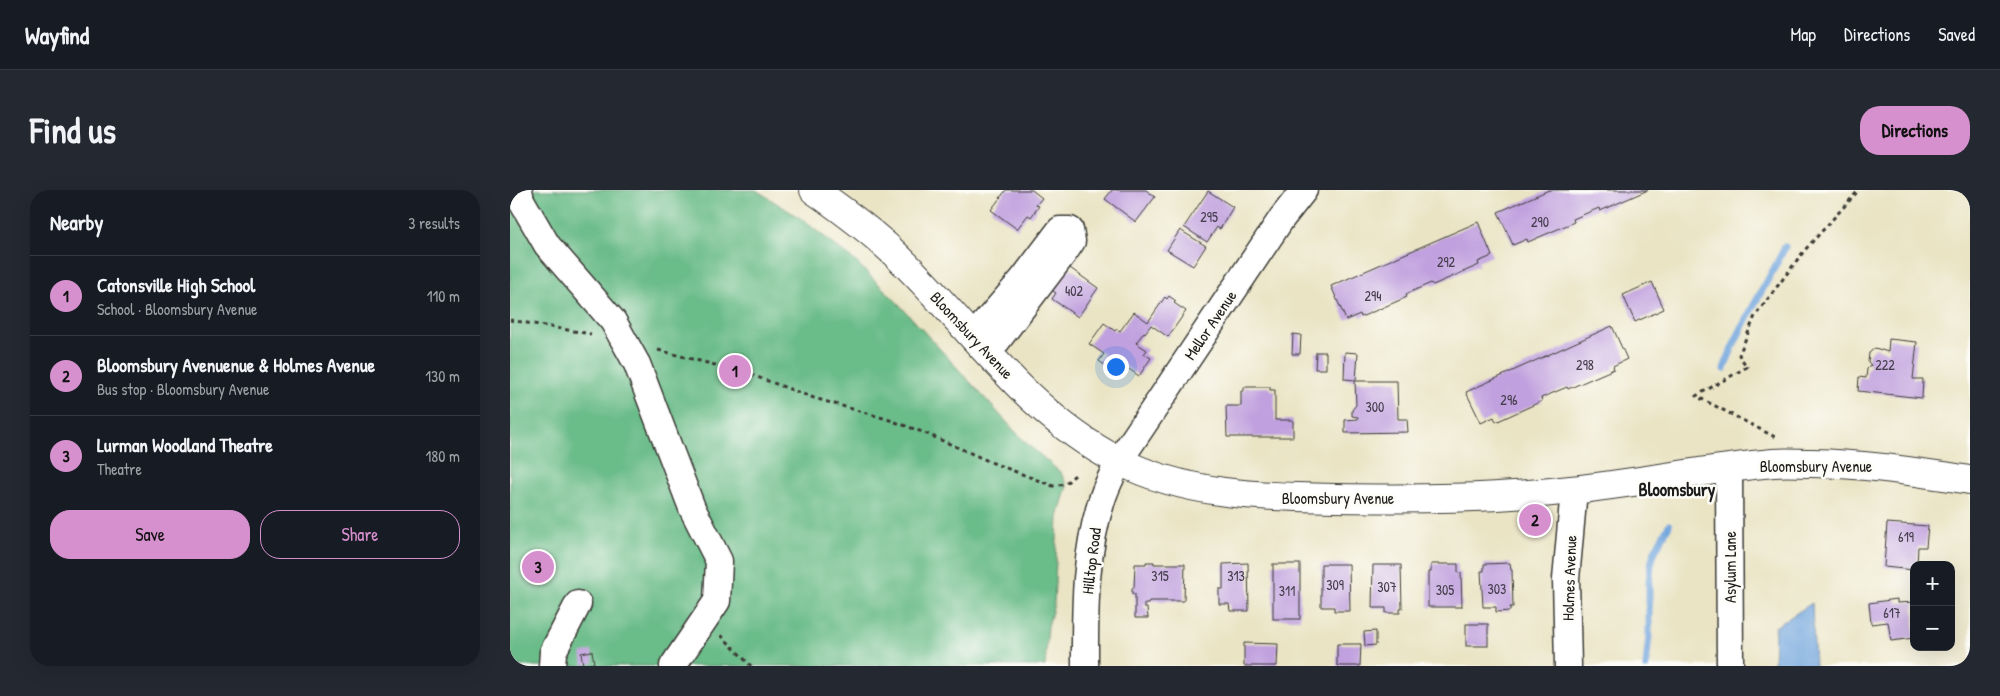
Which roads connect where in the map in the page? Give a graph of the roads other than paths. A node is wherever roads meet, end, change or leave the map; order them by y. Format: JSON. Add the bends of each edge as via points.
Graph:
{"nodes":[{"id":1,"x":519,"y":190,"type":"edge"},
{"id":2,"x":814,"y":190,"type":"edge"},
{"id":3,"x":1304,"y":190,"type":"edge"},
{"id":4,"x":1119,"y":461,"type":"junction"},
{"id":5,"x":1729,"y":468,"type":"junction"},
{"id":6,"x":1970,"y":480,"type":"edge"},
{"id":7,"x":1574,"y":490,"type":"junction"},
{"id":8,"x":578,"y":604,"type":"dead end"},
{"id":9,"x":552,"y":666,"type":"edge"},
{"id":10,"x":673,"y":666,"type":"edge"},
{"id":11,"x":1085,"y":666,"type":"edge"},
{"id":12,"x":1568,"y":666,"type":"edge"},
{"id":13,"x":1730,"y":666,"type":"edge"}],
"edges":[{"from":1,"to":10,"type":"street","via":[[521,200],[547,245],[612,321],[637,364],[692,508],[719,561],[717,601]]},
{"from":2,"to":4,"type":"main road","name":"Bloomsbury Avenue","via":[[894,252],[1045,411],[1080,439]]},
{"from":3,"to":4,"type":"street","name":"Mellor Avenue"},
{"from":4,"to":7,"type":"main road","name":"Bloomsbury Avenue","via":[[1192,487],[1240,495],[1498,497]]},
{"from":4,"to":11,"type":"street","name":"Hilltop Road","via":[[1102,498],[1092,535],[1086,578]]},
{"from":5,"to":6,"type":"main road","name":"Bloomsbury Avenue","via":[[1776,463],[1834,464],[1883,467]]},
{"from":5,"to":7,"type":"main road","name":"Bloomsbury Avenue"},
{"from":5,"to":13,"type":"street","name":"Asylum Lane"},
{"from":7,"to":12,"type":"street","name":"Holmes Avenue","via":[[1566,579]]},
{"from":8,"to":9,"type":"street","via":[[552,652]]}]}
